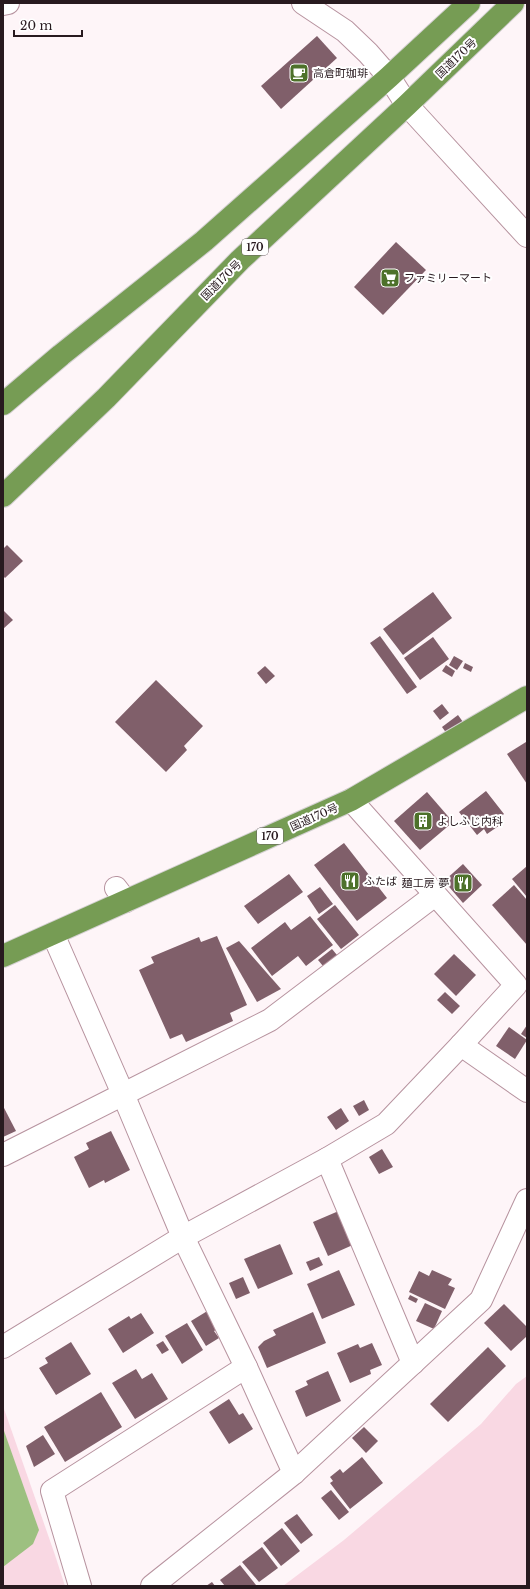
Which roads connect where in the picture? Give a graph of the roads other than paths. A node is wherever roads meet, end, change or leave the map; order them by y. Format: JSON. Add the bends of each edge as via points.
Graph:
{"nodes":[{"id":1,"x":8,"y":3,"type":"edge"},
{"id":2,"x":303,"y":3,"type":"edge"},
{"id":3,"x":469,"y":3,"type":"edge"},
{"id":4,"x":513,"y":3,"type":"edge"},
{"id":5,"x":3,"y":4,"type":"edge"},
{"id":6,"x":389,"y":77,"type":"junction"},
{"id":7,"x":407,"y":105,"type":"junction"},
{"id":8,"x":527,"y":236,"type":"edge"},
{"id":9,"x":3,"y":404,"type":"edge"},
{"id":10,"x":3,"y":496,"type":"edge"},
{"id":11,"x":527,"y":697,"type":"edge"},
{"id":12,"x":350,"y":800,"type":"junction"},
{"id":13,"x":435,"y":895,"type":"junction"},
{"id":14,"x":53,"y":934,"type":"junction"},
{"id":15,"x":3,"y":956,"type":"edge"},
{"id":16,"x":461,"y":1045,"type":"junction"},
{"id":17,"x":527,"y":1091,"type":"edge"},
{"id":18,"x":123,"y":1094,"type":"junction"},
{"id":19,"x":3,"y":1155,"type":"edge"},
{"id":20,"x":327,"y":1159,"type":"junction"},
{"id":21,"x":527,"y":1200,"type":"edge"},
{"id":22,"x":183,"y":1237,"type":"junction"},
{"id":23,"x":3,"y":1347,"type":"edge"},
{"id":24,"x":413,"y":1363,"type":"junction"},
{"id":25,"x":246,"y":1367,"type":"junction"},
{"id":26,"x":294,"y":1473,"type":"junction"},
{"id":27,"x":80,"y":1586,"type":"edge"},
{"id":28,"x":152,"y":1586,"type":"edge"}],
"edges":[{"from":1,"to":5,"type":"street"},
{"from":2,"to":6,"type":"street","via":[[345,30]]},
{"from":3,"to":6,"type":"highway"},
{"from":4,"to":7,"type":"highway","name":"国道170号","number":"170"},
{"from":6,"to":7,"type":"street"},
{"from":6,"to":9,"type":"highway","via":[[204,241]]},
{"from":7,"to":8,"type":"street"},
{"from":7,"to":10,"type":"highway","name":"国道170号","number":"170","via":[[240,260],[106,398]]},
{"from":11,"to":12,"type":"highway","name":"国道170号","number":"170"},
{"from":12,"to":13,"type":"street","via":[[422,867]]},
{"from":12,"to":14,"type":"highway","name":"国道170号","number":"170","via":[[121,895]]},
{"from":13,"to":16,"type":"street","via":[[516,985]]},
{"from":13,"to":18,"type":"street","via":[[270,1020]]},
{"from":14,"to":15,"type":"highway","name":"国道170号","number":"170"},
{"from":14,"to":18,"type":"street"},
{"from":16,"to":17,"type":"street"},
{"from":16,"to":20,"type":"street","via":[[386,1124]]},
{"from":18,"to":19,"type":"street"},
{"from":18,"to":22,"type":"street"},
{"from":20,"to":22,"type":"street"},
{"from":20,"to":24,"type":"street"},
{"from":21,"to":24,"type":"street","via":[[481,1300]]},
{"from":22,"to":23,"type":"street"},
{"from":22,"to":25,"type":"street"},
{"from":24,"to":26,"type":"street"},
{"from":25,"to":26,"type":"street"},
{"from":25,"to":27,"type":"street","via":[[52,1491]]},
{"from":26,"to":28,"type":"street"}]}
